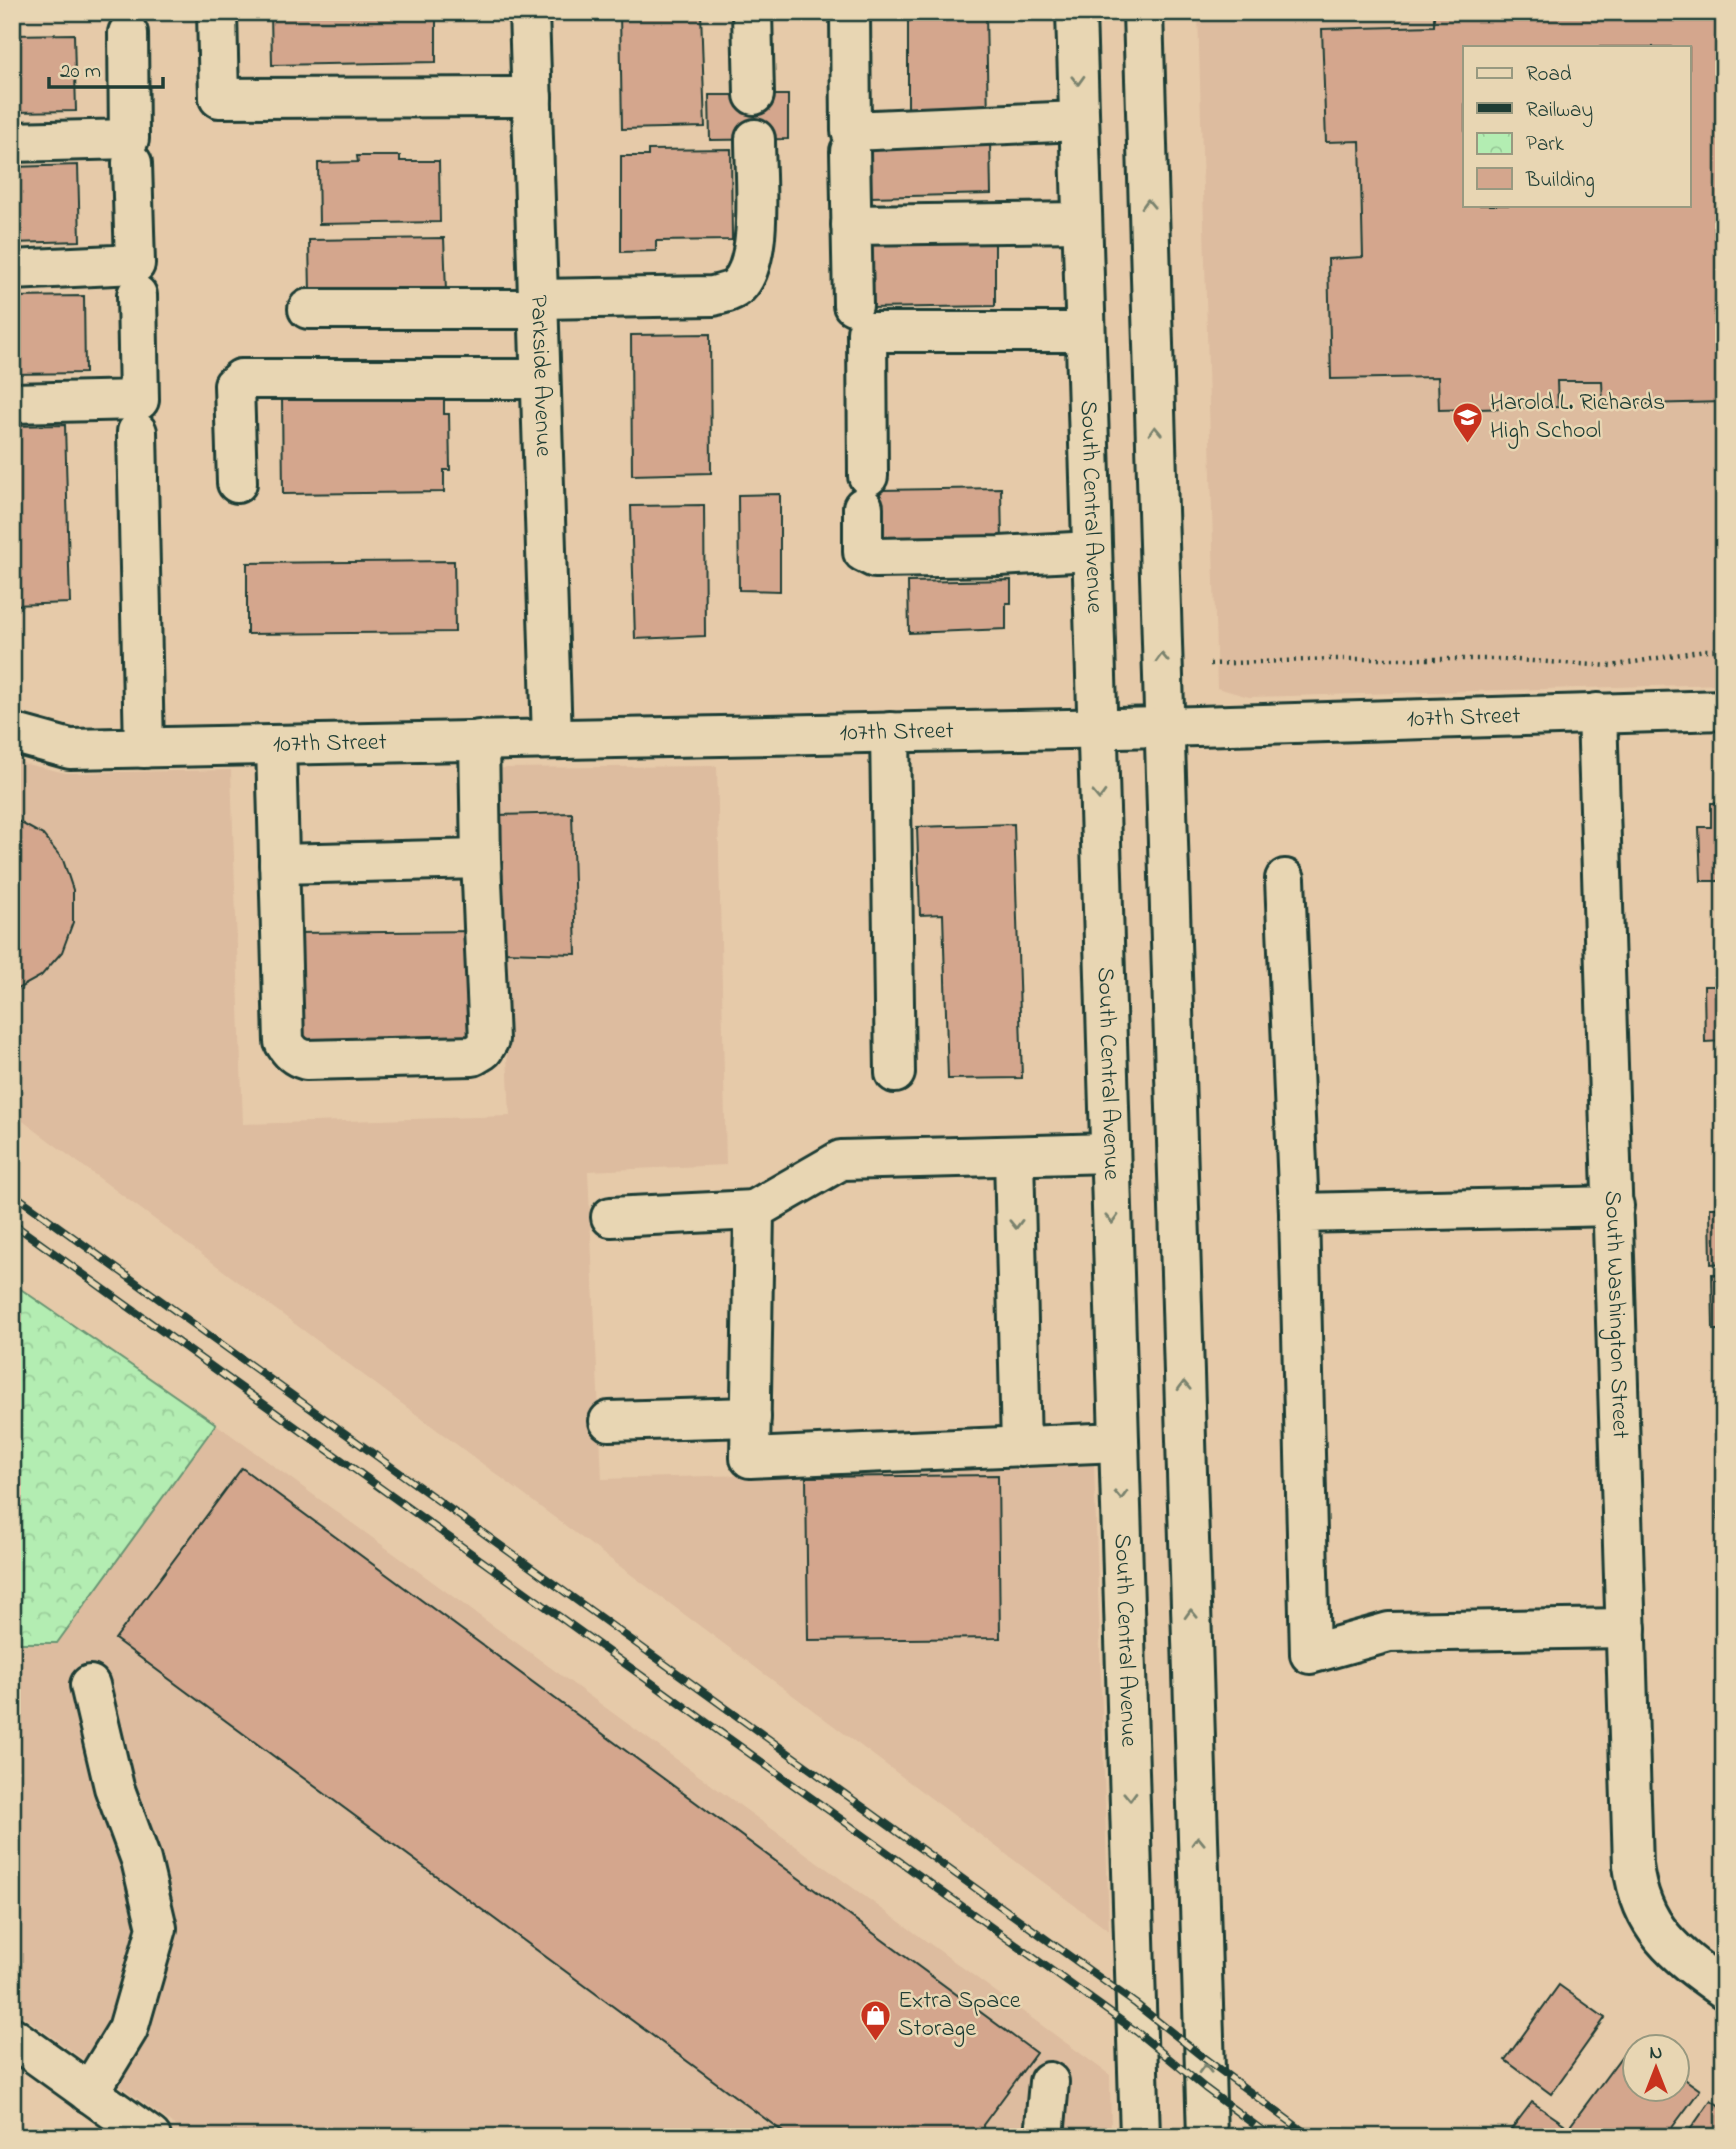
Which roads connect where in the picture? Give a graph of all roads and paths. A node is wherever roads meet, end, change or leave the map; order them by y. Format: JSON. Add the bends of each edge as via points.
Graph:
{"nodes":[{"id":1,"x":217,"y":12,"type":"edge"},
{"id":2,"x":529,"y":12,"type":"edge"},
{"id":3,"x":752,"y":12,"type":"edge"},
{"id":4,"x":850,"y":12,"type":"edge"},
{"id":5,"x":1076,"y":12,"type":"edge"},
{"id":6,"x":1143,"y":12,"type":"edge"},
{"id":7,"x":128,"y":33,"type":"dead end"},
{"id":8,"x":754,"y":95,"type":"dead end"},
{"id":9,"x":531,"y":97,"type":"junction"},
{"id":10,"x":1079,"y":121,"type":"junction"},
{"id":11,"x":755,"y":139,"type":"dead end"},
{"id":12,"x":12,"y":142,"type":"edge"},
{"id":13,"x":850,"y":151,"type":"dead end"},
{"id":14,"x":132,"y":163,"type":"dead end"},
{"id":15,"x":1082,"y":222,"type":"junction"},
{"id":16,"x":851,"y":225,"type":"junction"},
{"id":17,"x":12,"y":271,"type":"edge"},
{"id":18,"x":137,"y":295,"type":"dead end"},
{"id":19,"x":538,"y":304,"type":"junction"},
{"id":20,"x":853,"y":305,"type":"dead end"},
{"id":21,"x":308,"y":309,"type":"dead end"},
{"id":22,"x":1085,"y":332,"type":"junction"},
{"id":23,"x":540,"y":379,"type":"junction"},
{"id":24,"x":12,"y":404,"type":"edge"},
{"id":25,"x":137,"y":432,"type":"dead end"},
{"id":26,"x":237,"y":483,"type":"dead end"},
{"id":27,"x":1092,"y":551,"type":"junction"},
{"id":28,"x":1724,"y":650,"type":"edge"},
{"id":29,"x":1210,"y":664,"type":"dead end"},
{"id":30,"x":1724,"y":710,"type":"edge"},
{"id":31,"x":1597,"y":713,"type":"junction"},
{"id":32,"x":1096,"y":727,"type":"junction"},
{"id":33,"x":1164,"y":727,"type":"junction"},
{"id":34,"x":890,"y":732,"type":"junction"},
{"id":35,"x":12,"y":733,"type":"edge"},
{"id":36,"x":552,"y":739,"type":"junction"},
{"id":37,"x":479,"y":740,"type":"junction"},
{"id":38,"x":276,"y":745,"type":"junction"},
{"id":39,"x":144,"y":748,"type":"junction"},
{"id":40,"x":481,"y":859,"type":"junction"},
{"id":41,"x":279,"y":864,"type":"junction"},
{"id":42,"x":1285,"y":879,"type":"dead end"},
{"id":43,"x":895,"y":1073,"type":"dead end"},
{"id":44,"x":1110,"y":1153,"type":"junction"},
{"id":45,"x":1014,"y":1156,"type":"junction"},
{"id":46,"x":1614,"y":1206,"type":"junction"},
{"id":47,"x":754,"y":1210,"type":"junction"},
{"id":48,"x":1299,"y":1213,"type":"junction"},
{"id":49,"x":611,"y":1217,"type":"dead end"},
{"id":50,"x":751,"y":1417,"type":"junction"},
{"id":51,"x":609,"y":1421,"type":"dead end"},
{"id":52,"x":1119,"y":1442,"type":"junction"},
{"id":53,"x":1021,"y":1447,"type":"junction"},
{"id":54,"x":1626,"y":1628,"type":"junction"},
{"id":55,"x":89,"y":1685,"type":"dead end"},
{"id":56,"x":1724,"y":1989,"type":"edge"},
{"id":57,"x":16,"y":2051,"type":"edge"},
{"id":58,"x":1049,"y":2082,"type":"dead end"},
{"id":59,"x":89,"y":2093,"type":"junction"},
{"id":60,"x":151,"y":2137,"type":"edge"},
{"id":61,"x":1044,"y":2137,"type":"edge"},
{"id":62,"x":1140,"y":2137,"type":"edge"},
{"id":63,"x":1207,"y":2137,"type":"edge"}],
"edges":[{"from":1,"to":9,"type":"street","via":[[219,98]]},
{"from":2,"to":9,"type":"street","name":"Parkside Avenue"},
{"from":3,"to":8,"type":"street"},
{"from":4,"to":10,"type":"street","via":[[851,131]]},
{"from":5,"to":10,"type":"street","name":"South Central Avenue","one_way":true},
{"from":33,"to":6,"type":"street","one_way":true},
{"from":7,"to":12,"type":"street","via":[[129,139]]},
{"from":9,"to":19,"type":"street","name":"Parkside Avenue"},
{"from":10,"to":15,"type":"street","name":"South Central Avenue"},
{"from":11,"to":19,"type":"street","via":[[755,243],[750,270],[736,288],[713,296]]},
{"from":13,"to":16,"type":"street"},
{"from":14,"to":17,"type":"street","via":[[135,264]]},
{"from":15,"to":16,"type":"street"},
{"from":15,"to":22,"type":"street","name":"South Central Avenue"},
{"from":16,"to":20,"type":"street"},
{"from":18,"to":24,"type":"street","via":[[139,400]]},
{"from":19,"to":21,"type":"street"},
{"from":19,"to":23,"type":"street","name":"Parkside Avenue"},
{"from":22,"to":27,"type":"street","name":"South Central Avenue"},
{"from":22,"to":27,"type":"street","via":[[866,332],[863,552],[875,558]]},
{"from":23,"to":26,"type":"street","via":[[241,379],[234,385]]},
{"from":23,"to":36,"type":"street","name":"Parkside Avenue"},
{"from":25,"to":39,"type":"street"},
{"from":27,"to":32,"type":"street","name":"South Central Avenue"},
{"from":28,"to":29,"type":"path","via":[[1611,666],[1501,659]]},
{"from":30,"to":31,"type":"street","name":"107th Street"},
{"from":31,"to":33,"type":"street","name":"107th Street"},
{"from":31,"to":46,"type":"street","name":"South Washington Street"},
{"from":32,"to":33,"type":"street","name":"107th Street"},
{"from":32,"to":34,"type":"street","name":"107th Street"},
{"from":32,"to":44,"type":"street","name":"South Central Avenue","one_way":true},
{"from":63,"to":33,"type":"street","one_way":true},
{"from":34,"to":36,"type":"street","name":"107th Street"},
{"from":34,"to":43,"type":"street"},
{"from":35,"to":39,"type":"street","name":"107th Street","via":[[69,749]]},
{"from":36,"to":37,"type":"street","name":"107th Street"},
{"from":37,"to":38,"type":"street","name":"107th Street"},
{"from":37,"to":40,"type":"street"},
{"from":38,"to":39,"type":"street","name":"107th Street"},
{"from":38,"to":41,"type":"street"},
{"from":40,"to":41,"type":"street"},
{"from":40,"to":41,"type":"street","via":[[490,1029],[484,1050],[474,1056],[296,1057],[284,1042]]},
{"from":42,"to":48,"type":"street"},
{"from":44,"to":45,"type":"street"},
{"from":44,"to":52,"type":"street","name":"South Central Avenue","one_way":true},
{"from":45,"to":47,"type":"street","via":[[841,1160]]},
{"from":45,"to":53,"type":"street","one_way":true},
{"from":46,"to":48,"type":"street"},
{"from":46,"to":54,"type":"street","name":"South Washington Street"},
{"from":47,"to":49,"type":"street"},
{"from":47,"to":50,"type":"street"},
{"from":48,"to":54,"type":"street","via":[[1310,1654],[1390,1632]]},
{"from":50,"to":51,"type":"street"},
{"from":50,"to":53,"type":"street","via":[[750,1458]]},
{"from":52,"to":53,"type":"street"},
{"from":52,"to":62,"type":"street","name":"South Central Avenue","one_way":true},
{"from":54,"to":56,"type":"street","name":"South Washington Street","via":[[1636,1891],[1663,1938],[1687,1963]]},
{"from":55,"to":59,"type":"street","via":[[157,1928],[128,2029]]},
{"from":57,"to":59,"type":"street"},
{"from":58,"to":61,"type":"street"},
{"from":59,"to":60,"type":"street"}]}
